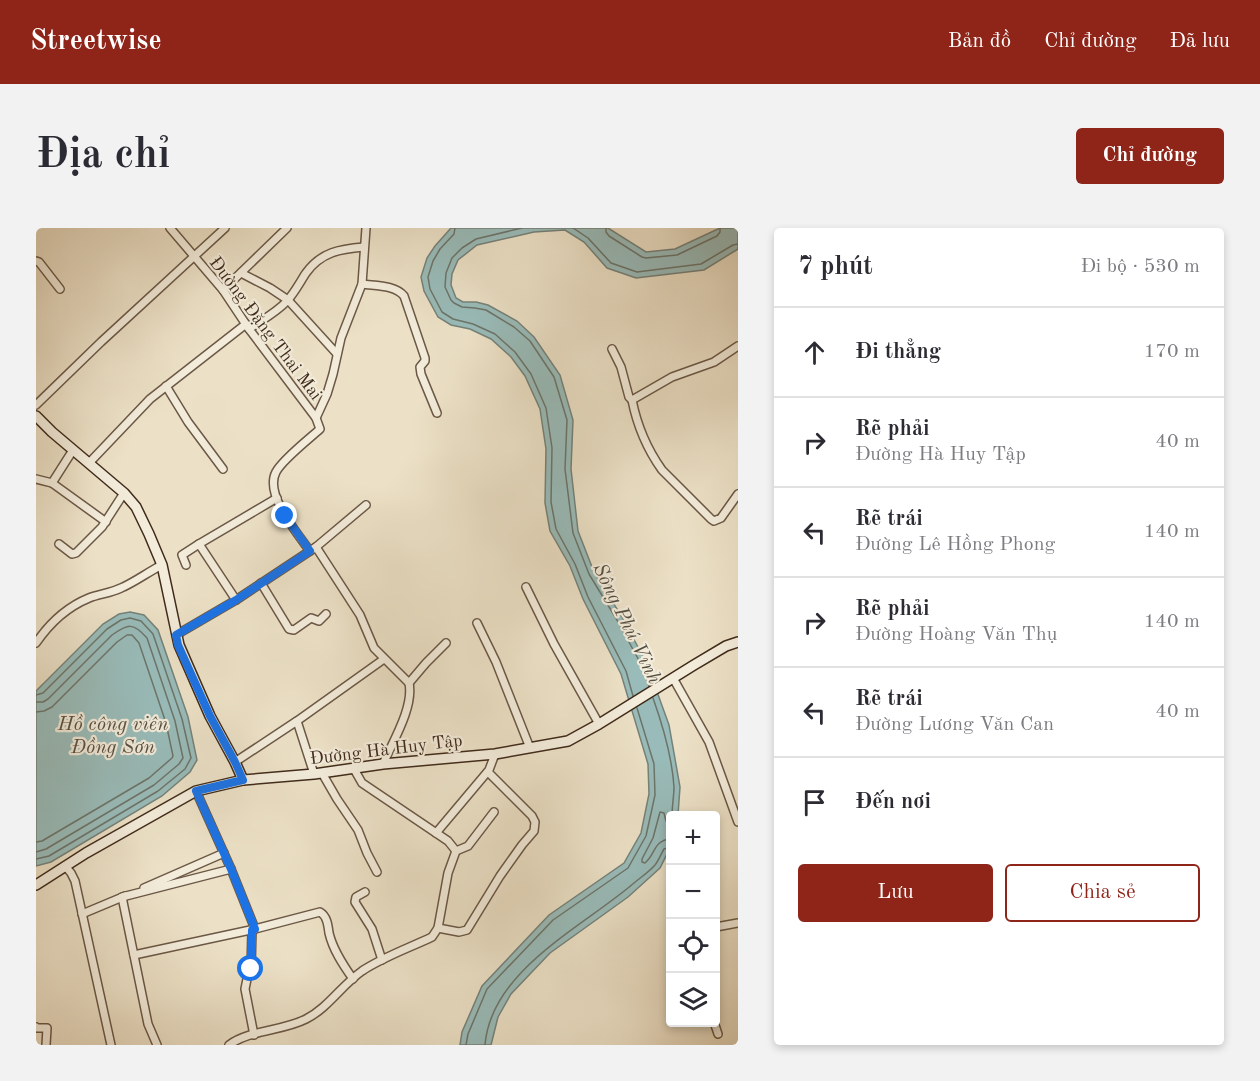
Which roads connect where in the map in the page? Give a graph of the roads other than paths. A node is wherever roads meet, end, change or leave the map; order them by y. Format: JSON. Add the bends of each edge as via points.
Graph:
{"nodes":[{"id":1,"x":170,"y":228,"type":"edge"},
{"id":2,"x":225,"y":228,"type":"edge"},
{"id":3,"x":287,"y":228,"type":"edge"},
{"id":4,"x":366,"y":228,"type":"edge"},
{"id":5,"x":364,"y":247,"type":"junction"},
{"id":6,"x":193,"y":256,"type":"junction"},
{"id":7,"x":36,"y":261,"type":"edge"},
{"id":8,"x":241,"y":273,"type":"junction"},
{"id":9,"x":362,"y":284,"type":"junction"},
{"id":10,"x":60,"y":289,"type":"dead end"},
{"id":11,"x":223,"y":290,"type":"junction"},
{"id":12,"x":288,"y":300,"type":"junction"},
{"id":13,"x":248,"y":326,"type":"junction"},
{"id":14,"x":738,"y":346,"type":"edge"},
{"id":15,"x":612,"y":349,"type":"dead end"},
{"id":16,"x":337,"y":354,"type":"junction"},
{"id":17,"x":166,"y":386,"type":"junction"},
{"id":18,"x":632,"y":400,"type":"junction"},
{"id":19,"x":36,"y":405,"type":"edge"},
{"id":20,"x":437,"y":413,"type":"dead end"},
{"id":21,"x":36,"y":416,"type":"edge"},
{"id":22,"x":316,"y":418,"type":"junction"},
{"id":23,"x":73,"y":450,"type":"junction"},
{"id":24,"x":89,"y":463,"type":"junction"},
{"id":25,"x":223,"y":469,"type":"dead end"},
{"id":26,"x":36,"y":478,"type":"edge"},
{"id":27,"x":52,"y":483,"type":"junction"},
{"id":28,"x":124,"y":493,"type":"junction"},
{"id":29,"x":738,"y":494,"type":"edge"},
{"id":30,"x":277,"y":498,"type":"junction"},
{"id":31,"x":366,"y":506,"type":"dead end"},
{"id":32,"x":106,"y":522,"type":"junction"},
{"id":33,"x":59,"y":544,"type":"dead end"},
{"id":34,"x":200,"y":544,"type":"junction"},
{"id":35,"x":313,"y":549,"type":"junction"},
{"id":36,"x":162,"y":565,"type":"junction"},
{"id":37,"x":186,"y":565,"type":"dead end"},
{"id":38,"x":261,"y":583,"type":"junction"},
{"id":39,"x":526,"y":587,"type":"dead end"},
{"id":40,"x":236,"y":600,"type":"junction"},
{"id":41,"x":326,"y":614,"type":"dead end"},
{"id":42,"x":477,"y":623,"type":"dead end"},
{"id":43,"x":176,"y":635,"type":"junction"},
{"id":44,"x":738,"y":642,"type":"edge"},
{"id":45,"x":36,"y":643,"type":"edge"},
{"id":46,"x":446,"y":643,"type":"dead end"},
{"id":47,"x":384,"y":659,"type":"junction"},
{"id":48,"x":673,"y":678,"type":"junction"},
{"id":49,"x":409,"y":683,"type":"junction"},
{"id":50,"x":297,"y":721,"type":"junction"},
{"id":51,"x":599,"y":724,"type":"junction"},
{"id":52,"x":530,"y":748,"type":"junction"},
{"id":53,"x":495,"y":754,"type":"junction"},
{"id":54,"x":235,"y":762,"type":"junction"},
{"id":55,"x":383,"y":764,"type":"junction"},
{"id":56,"x":354,"y":769,"type":"junction"},
{"id":57,"x":488,"y":772,"type":"junction"},
{"id":58,"x":318,"y":774,"type":"junction"},
{"id":59,"x":243,"y":780,"type":"junction"},
{"id":60,"x":196,"y":791,"type":"junction"},
{"id":61,"x":494,"y":812,"type":"dead end"},
{"id":62,"x":738,"y":822,"type":"edge"},
{"id":63,"x":436,"y":833,"type":"junction"},
{"id":64,"x":456,"y":851,"type":"junction"},
{"id":65,"x":224,"y":853,"type":"junction"},
{"id":66,"x":65,"y":866,"type":"junction"},
{"id":67,"x":231,"y":869,"type":"junction"},
{"id":68,"x":377,"y":872,"type":"dead end"},
{"id":69,"x":36,"y":885,"type":"edge"},
{"id":70,"x":365,"y":892,"type":"dead end"},
{"id":71,"x":122,"y":897,"type":"junction"},
{"id":72,"x":82,"y":914,"type":"junction"},
{"id":73,"x":738,"y":923,"type":"edge"},
{"id":74,"x":720,"y":926,"type":"edge"},
{"id":75,"x":438,"y":928,"type":"junction"},
{"id":76,"x":253,"y":929,"type":"junction"},
{"id":77,"x":134,"y":955,"type":"junction"},
{"id":78,"x":382,"y":960,"type":"junction"},
{"id":79,"x":353,"y":980,"type":"junction"},
{"id":80,"x":36,"y":1026,"type":"edge"},
{"id":81,"x":715,"y":1027,"type":"edge"},
{"id":82,"x":718,"y":1034,"type":"dead end"},
{"id":83,"x":254,"y":1035,"type":"junction"},
{"id":84,"x":46,"y":1045,"type":"edge"},
{"id":85,"x":111,"y":1045,"type":"edge"},
{"id":86,"x":157,"y":1045,"type":"edge"},
{"id":87,"x":229,"y":1045,"type":"edge"}],
"edges":[{"from":1,"to":6,"type":"street","name":"Đường Đặng Thai Mai"},
{"from":2,"to":6,"type":"street"},
{"from":3,"to":8,"type":"street"},
{"from":4,"to":5,"type":"street"},
{"from":5,"to":9,"type":"street"},
{"from":5,"to":12,"type":"street","via":[[335,251],[319,259]]},
{"from":6,"to":11,"type":"street","name":"Đường Đặng Thai Mai"},
{"from":6,"to":19,"type":"street"},
{"from":7,"to":10,"type":"street"},
{"from":8,"to":11,"type":"street"},
{"from":8,"to":12,"type":"street"},
{"from":9,"to":16,"type":"street"},
{"from":9,"to":20,"type":"street","via":[[389,288],[404,296],[425,358],[421,374]]},
{"from":11,"to":13,"type":"street","name":"Đường Đặng Thai Mai"},
{"from":12,"to":13,"type":"street"},
{"from":12,"to":16,"type":"street"},
{"from":13,"to":17,"type":"street"},
{"from":13,"to":22,"type":"street","name":"Đường Đặng Thai Mai"},
{"from":14,"to":18,"type":"street","via":[[714,362],[672,377]]},
{"from":15,"to":18,"type":"street"},
{"from":16,"to":22,"type":"street"},
{"from":17,"to":24,"type":"street"},
{"from":17,"to":25,"type":"street"},
{"from":18,"to":29,"type":"street","via":[[656,462],[711,519],[720,518]]},
{"from":21,"to":23,"type":"main road"},
{"from":22,"to":30,"type":"street","via":[[320,429],[276,472],[272,482]]},
{"from":23,"to":24,"type":"main road"},
{"from":23,"to":27,"type":"street"},
{"from":24,"to":28,"type":"main road"},
{"from":26,"to":27,"type":"street"},
{"from":27,"to":32,"type":"street"},
{"from":28,"to":32,"type":"street"},
{"from":28,"to":36,"type":"main road","via":[[136,507]]},
{"from":30,"to":34,"type":"street"},
{"from":30,"to":35,"type":"street","via":[[285,516]]},
{"from":31,"to":35,"type":"street"},
{"from":32,"to":33,"type":"street","via":[[73,555]]},
{"from":34,"to":37,"type":"street","via":[[182,555]]},
{"from":34,"to":40,"type":"street"},
{"from":35,"to":38,"type":"street"},
{"from":35,"to":47,"type":"street","via":[[360,615],[374,648]]},
{"from":36,"to":43,"type":"main road"},
{"from":36,"to":45,"type":"street","via":[[118,590],[73,606]]},
{"from":38,"to":40,"type":"street"},
{"from":38,"to":41,"type":"street","via":[[289,629],[294,630],[311,618],[319,621]]},
{"from":39,"to":51,"type":"street"},
{"from":40,"to":43,"type":"street"},
{"from":42,"to":52,"type":"street"},
{"from":43,"to":54,"type":"main road","via":[[210,716]]},
{"from":44,"to":48,"type":"main road","name":"Đường Hà Huy Tập"},
{"from":46,"to":49,"type":"street"},
{"from":47,"to":49,"type":"street"},
{"from":47,"to":50,"type":"street"},
{"from":48,"to":51,"type":"main road","name":"Đường Hà Huy Tập"},
{"from":48,"to":62,"type":"street","via":[[709,742]]},
{"from":49,"to":55,"type":"street","via":[[407,710]]},
{"from":50,"to":54,"type":"street"},
{"from":50,"to":58,"type":"street"},
{"from":51,"to":52,"type":"main road","name":"Đường Hà Huy Tập","via":[[568,741]]},
{"from":52,"to":53,"type":"main road","name":"Đường Hà Huy Tập"},
{"from":53,"to":55,"type":"main road","name":"Đường Hà Huy Tập"},
{"from":53,"to":57,"type":"street"},
{"from":54,"to":59,"type":"main road"},
{"from":55,"to":56,"type":"main road","name":"Đường Hà Huy Tập"},
{"from":56,"to":58,"type":"main road","name":"Đường Hà Huy Tập"},
{"from":56,"to":63,"type":"street","via":[[362,783]]},
{"from":57,"to":63,"type":"street"},
{"from":57,"to":75,"type":"street","via":[[532,816],[534,831],[500,876],[471,926],[459,932]]},
{"from":58,"to":59,"type":"main road","name":"Đường Hà Huy Tập"},
{"from":58,"to":68,"type":"street","via":[[358,830]]},
{"from":59,"to":60,"type":"main road","name":"Đường Hà Huy Tập"},
{"from":60,"to":65,"type":"street"},
{"from":60,"to":66,"type":"main road","name":"Đường Hà Huy Tập"},
{"from":61,"to":64,"type":"street","via":[[468,846]]},
{"from":63,"to":64,"type":"street"},
{"from":64,"to":75,"type":"street"},
{"from":65,"to":67,"type":"street"},
{"from":65,"to":71,"type":"street"},
{"from":66,"to":69,"type":"main road","name":"Đường Hà Huy Tập"},
{"from":66,"to":72,"type":"street","via":[[75,881]]},
{"from":67,"to":71,"type":"street"},
{"from":67,"to":76,"type":"street"},
{"from":70,"to":78,"type":"street","via":[[355,902],[372,929]]},
{"from":71,"to":72,"type":"street"},
{"from":71,"to":77,"type":"street"},
{"from":72,"to":85,"type":"street"},
{"from":73,"to":74,"type":"street"},
{"from":75,"to":78,"type":"street","via":[[432,937]]},
{"from":76,"to":77,"type":"street"},
{"from":76,"to":79,"type":"street","via":[[323,913],[333,945]]},
{"from":76,"to":83,"type":"street","via":[[251,969],[245,989]]},
{"from":77,"to":86,"type":"street","via":[[148,1024]]},
{"from":78,"to":79,"type":"street"},
{"from":79,"to":83,"type":"street","via":[[308,1018]]},
{"from":80,"to":84,"type":"street","via":[[47,1028]]},
{"from":81,"to":82,"type":"street"},
{"from":83,"to":87,"type":"street"}]}
